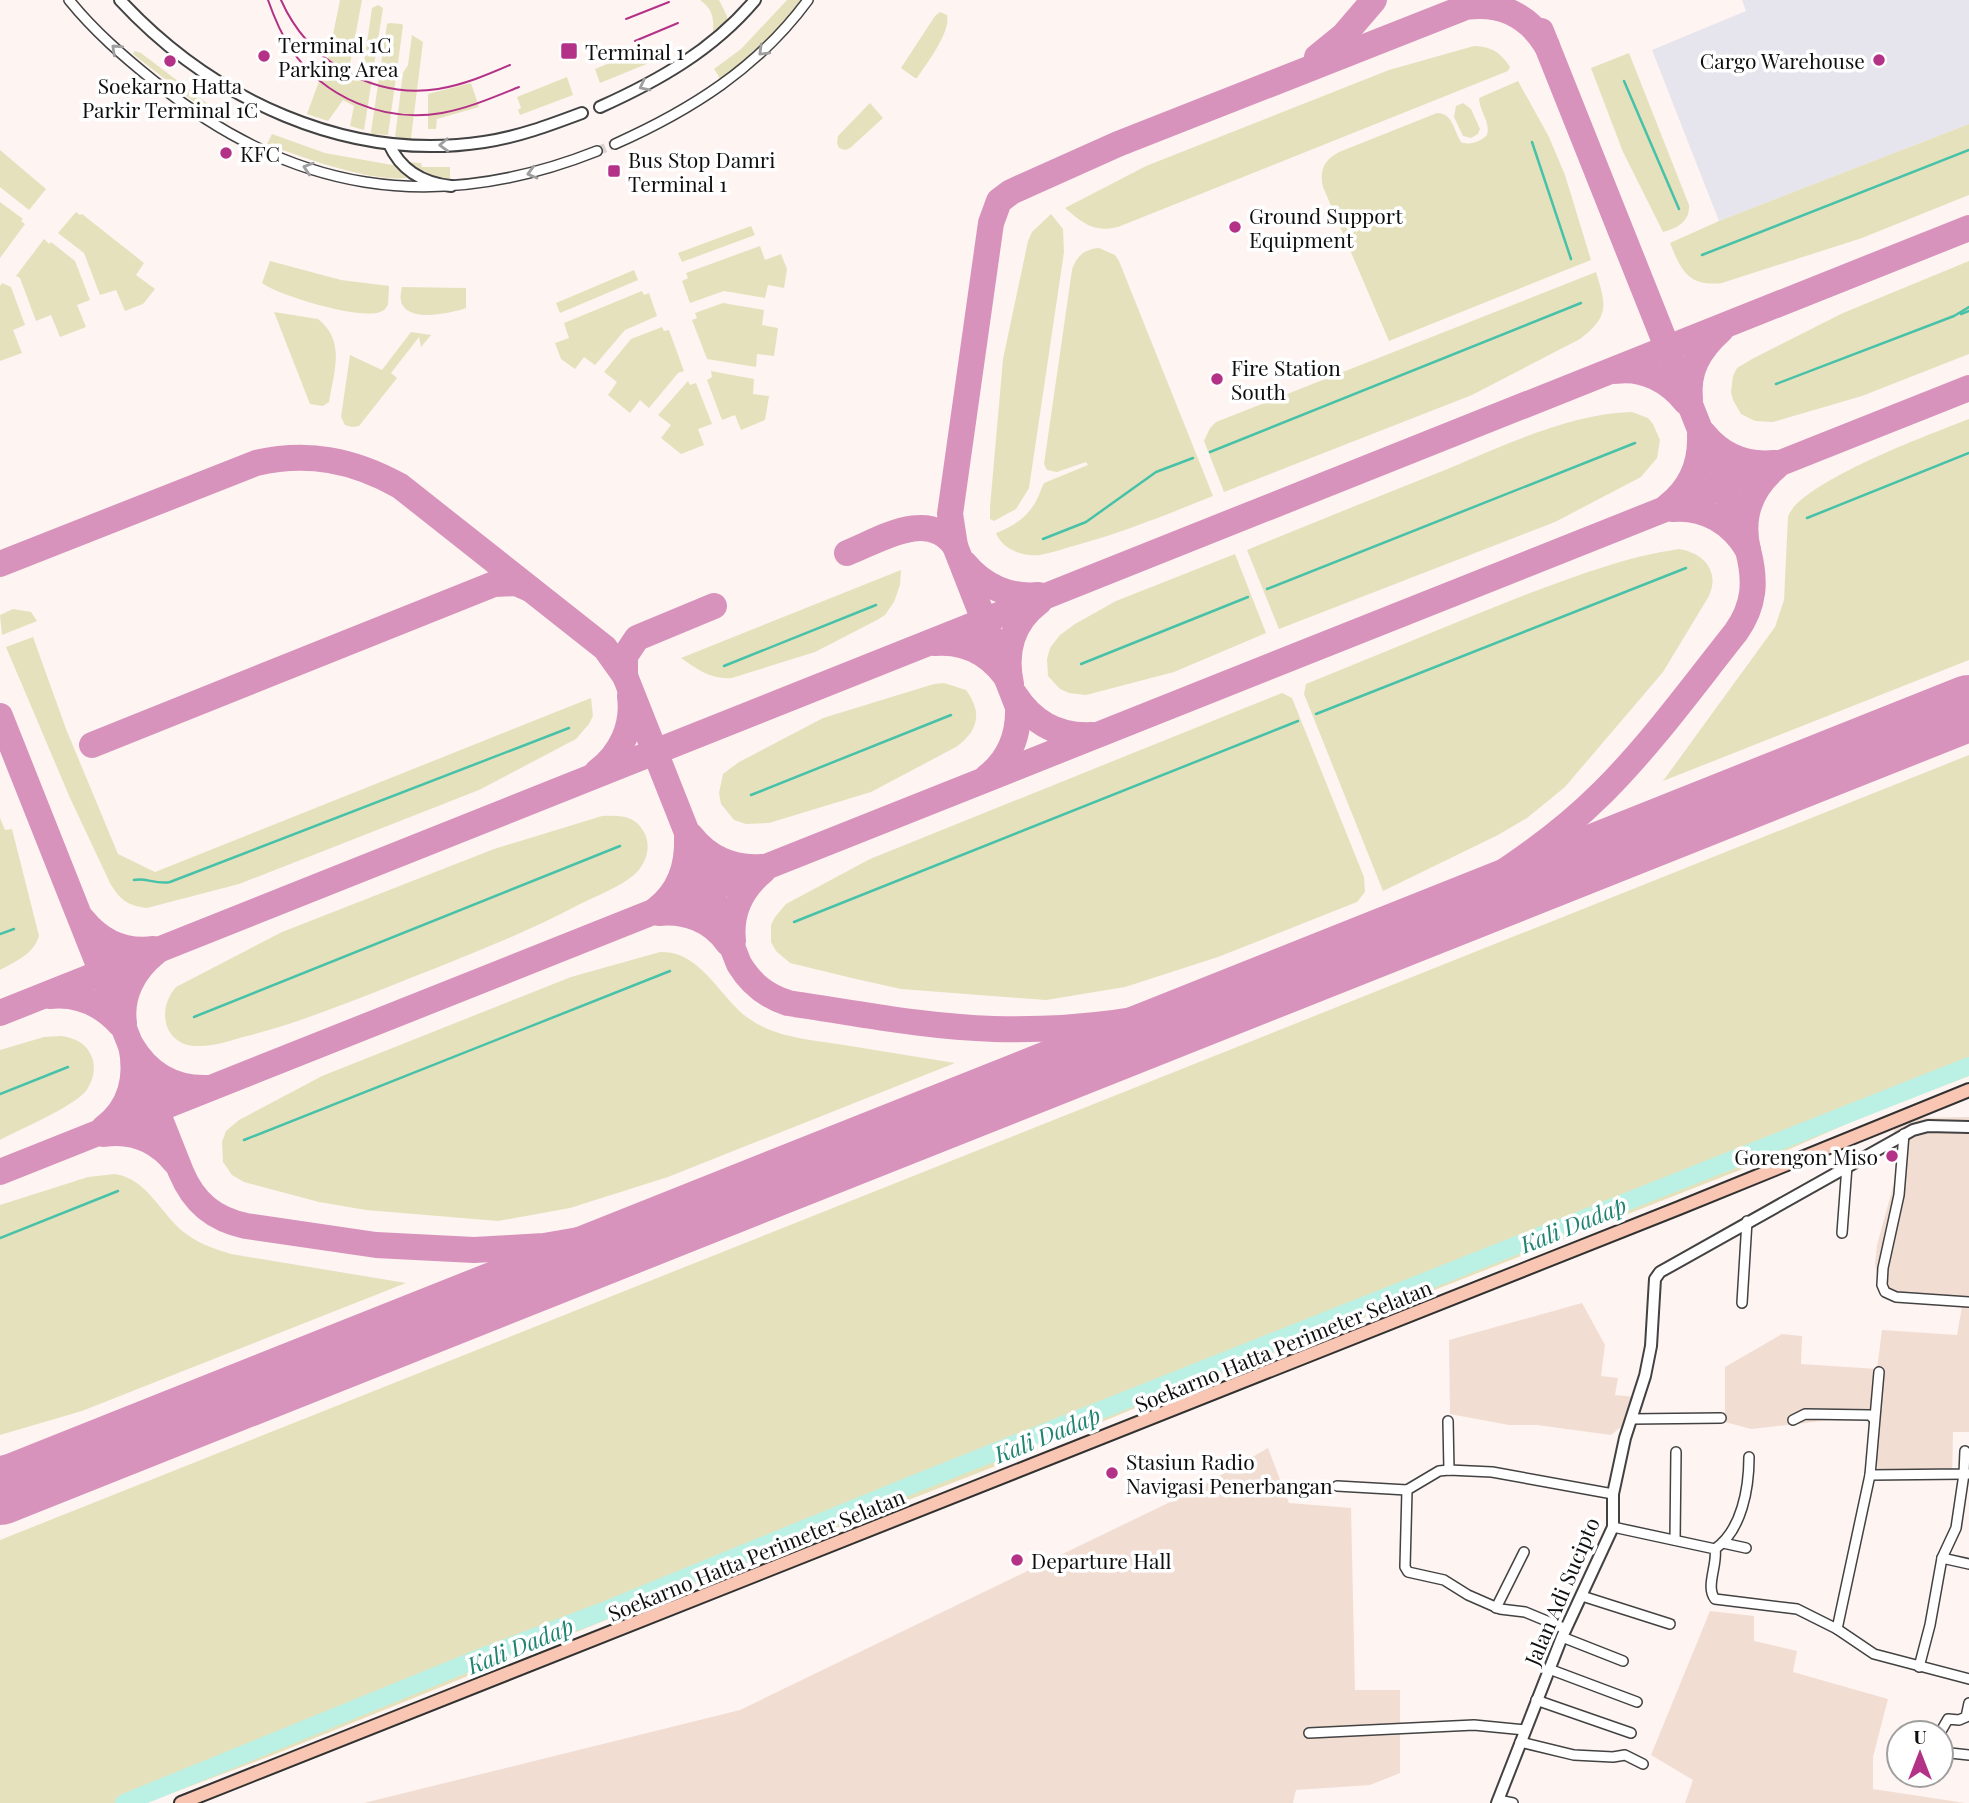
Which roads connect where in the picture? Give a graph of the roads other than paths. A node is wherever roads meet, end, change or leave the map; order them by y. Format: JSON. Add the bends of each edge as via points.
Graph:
{"nodes":[{"id":1,"x":69,"y":0,"type":"edge"},
{"id":2,"x":120,"y":0,"type":"edge"},
{"id":3,"x":755,"y":0,"type":"edge"},
{"id":4,"x":808,"y":0,"type":"edge"},
{"id":5,"x":600,"y":107,"type":"dead end"},
{"id":6,"x":582,"y":113,"type":"dead end"},
{"id":7,"x":389,"y":144,"type":"junction"},
{"id":8,"x":615,"y":144,"type":"tunnel mouth"},
{"id":9,"x":597,"y":151,"type":"tunnel mouth"},
{"id":10,"x":451,"y":186,"type":"junction"},
{"id":11,"x":1969,"y":1090,"type":"edge"},
{"id":12,"x":1969,"y":1127,"type":"edge"},
{"id":13,"x":1904,"y":1134,"type":"junction"},
{"id":14,"x":1847,"y":1166,"type":"junction"},
{"id":15,"x":1747,"y":1221,"type":"junction"},
{"id":16,"x":1842,"y":1233,"type":"dead end"},
{"id":17,"x":1969,"y":1302,"type":"edge"},
{"id":18,"x":1742,"y":1303,"type":"dead end"},
{"id":19,"x":1879,"y":1372,"type":"dead end"},
{"id":20,"x":1721,"y":1418,"type":"dead end"},
{"id":21,"x":1631,"y":1419,"type":"junction"},
{"id":22,"x":1874,"y":1419,"type":"junction"},
{"id":23,"x":1793,"y":1420,"type":"dead end"},
{"id":24,"x":1448,"y":1421,"type":"dead end"},
{"id":25,"x":1965,"y":1451,"type":"dead end"},
{"id":26,"x":1676,"y":1452,"type":"dead end"},
{"id":27,"x":1749,"y":1457,"type":"dead end"},
{"id":28,"x":1448,"y":1470,"type":"junction"},
{"id":29,"x":1966,"y":1474,"type":"edge"},
{"id":30,"x":1870,"y":1475,"type":"junction"},
{"id":31,"x":1337,"y":1486,"type":"dead end"},
{"id":32,"x":1407,"y":1490,"type":"junction"},
{"id":33,"x":1614,"y":1494,"type":"junction"},
{"id":34,"x":1614,"y":1527,"type":"junction"},
{"id":35,"x":1675,"y":1540,"type":"junction"},
{"id":36,"x":1719,"y":1546,"type":"junction"},
{"id":37,"x":1746,"y":1548,"type":"dead end"},
{"id":38,"x":1524,"y":1552,"type":"dead end"},
{"id":39,"x":1942,"y":1558,"type":"junction"},
{"id":40,"x":1969,"y":1564,"type":"edge"},
{"id":41,"x":1582,"y":1596,"type":"junction"},
{"id":42,"x":1496,"y":1608,"type":"junction"},
{"id":43,"x":1671,"y":1624,"type":"dead end"},
{"id":44,"x":1837,"y":1629,"type":"junction"},
{"id":45,"x":1564,"y":1633,"type":"junction"},
{"id":46,"x":1623,"y":1661,"type":"dead end"},
{"id":47,"x":1919,"y":1667,"type":"junction"},
{"id":48,"x":1549,"y":1669,"type":"junction"},
{"id":49,"x":1969,"y":1679,"type":"edge"},
{"id":50,"x":1536,"y":1700,"type":"junction"},
{"id":51,"x":1637,"y":1702,"type":"dead end"},
{"id":52,"x":1969,"y":1703,"type":"edge"},
{"id":53,"x":1955,"y":1720,"type":"edge"},
{"id":54,"x":1525,"y":1730,"type":"junction"},
{"id":55,"x":1309,"y":1733,"type":"dead end"},
{"id":56,"x":1631,"y":1733,"type":"dead end"},
{"id":57,"x":1520,"y":1742,"type":"junction"},
{"id":58,"x":1643,"y":1764,"type":"dead end"},
{"id":59,"x":1497,"y":1801,"type":"edge"},
{"id":60,"x":181,"y":1803,"type":"edge"},
{"id":61,"x":1513,"y":1803,"type":"edge"}],
"edges":[{"from":10,"to":1,"type":"street","one_way":true,"via":[[373,183],[276,158],[191,111],[118,52]]},
{"from":2,"to":7,"type":"street","via":[[180,54],[261,107],[334,133]]},
{"from":3,"to":5,"type":"street","one_way":true,"via":[[689,60]]},
{"from":4,"to":8,"type":"street","one_way":true,"via":[[772,42],[726,82],[675,116]]},
{"from":6,"to":7,"type":"street","one_way":true,"via":[[484,142]]},
{"from":7,"to":10,"type":"street","via":[[416,177]]},
{"from":9,"to":10,"type":"street","one_way":true,"via":[[519,177]]},
{"from":11,"to":60,"type":"main road","name":"Soekarno Hatta Perimeter Selatan"},
{"from":12,"to":13,"type":"street","via":[[1928,1126]]},
{"from":13,"to":14,"type":"street"},
{"from":13,"to":17,"type":"street","via":[[1899,1195],[1882,1285],[1896,1297]]},
{"from":14,"to":15,"type":"street"},
{"from":14,"to":16,"type":"street"},
{"from":15,"to":18,"type":"street"},
{"from":15,"to":21,"type":"street","name":"Jalan Adi Sucipto","via":[[1665,1268],[1655,1279],[1651,1346]]},
{"from":19,"to":22,"type":"street"},
{"from":20,"to":21,"type":"street"},
{"from":21,"to":33,"type":"street","name":"Jalan Adi Sucipto"},
{"from":22,"to":23,"type":"street","via":[[1870,1415],[1805,1414]]},
{"from":22,"to":30,"type":"street"},
{"from":24,"to":28,"type":"street"},
{"from":25,"to":29,"type":"street"},
{"from":26,"to":35,"type":"street"},
{"from":27,"to":36,"type":"street","via":[[1741,1511]]},
{"from":28,"to":32,"type":"street"},
{"from":28,"to":33,"type":"street","via":[[1492,1472]]},
{"from":29,"to":30,"type":"street"},
{"from":29,"to":39,"type":"street","via":[[1956,1528]]},
{"from":30,"to":44,"type":"street"},
{"from":31,"to":32,"type":"street"},
{"from":32,"to":42,"type":"street","via":[[1406,1570],[1444,1580]]},
{"from":33,"to":34,"type":"street","name":"Jalan Adi Sucipto"},
{"from":34,"to":35,"type":"street"},
{"from":34,"to":41,"type":"street","name":"Jalan Adi Sucipto"},
{"from":35,"to":36,"type":"street"},
{"from":36,"to":37,"type":"street"},
{"from":36,"to":44,"type":"street","via":[[1713,1597],[1797,1609]]},
{"from":38,"to":42,"type":"street"},
{"from":39,"to":40,"type":"street"},
{"from":39,"to":47,"type":"street"},
{"from":41,"to":43,"type":"street"},
{"from":41,"to":45,"type":"street","name":"Jalan Adi Sucipto"},
{"from":42,"to":45,"type":"street","via":[[1525,1612]]},
{"from":44,"to":47,"type":"street","via":[[1874,1654]]},
{"from":45,"to":46,"type":"street"},
{"from":45,"to":48,"type":"street","name":"Jalan Adi Sucipto"},
{"from":47,"to":49,"type":"street"},
{"from":48,"to":50,"type":"street","name":"Jalan Adi Sucipto"},
{"from":48,"to":51,"type":"street"},
{"from":50,"to":54,"type":"street","name":"Jalan Adi Sucipto"},
{"from":50,"to":56,"type":"street"},
{"from":52,"to":53,"type":"street","via":[[1966,1717]]},
{"from":54,"to":55,"type":"street","via":[[1475,1725]]},
{"from":54,"to":57,"type":"street","name":"Jalan Adi Sucipto"},
{"from":57,"to":58,"type":"street","via":[[1574,1755],[1625,1755]]},
{"from":57,"to":59,"type":"street","name":"Jalan Adi Sucipto"},
{"from":59,"to":61,"type":"street"}]}
